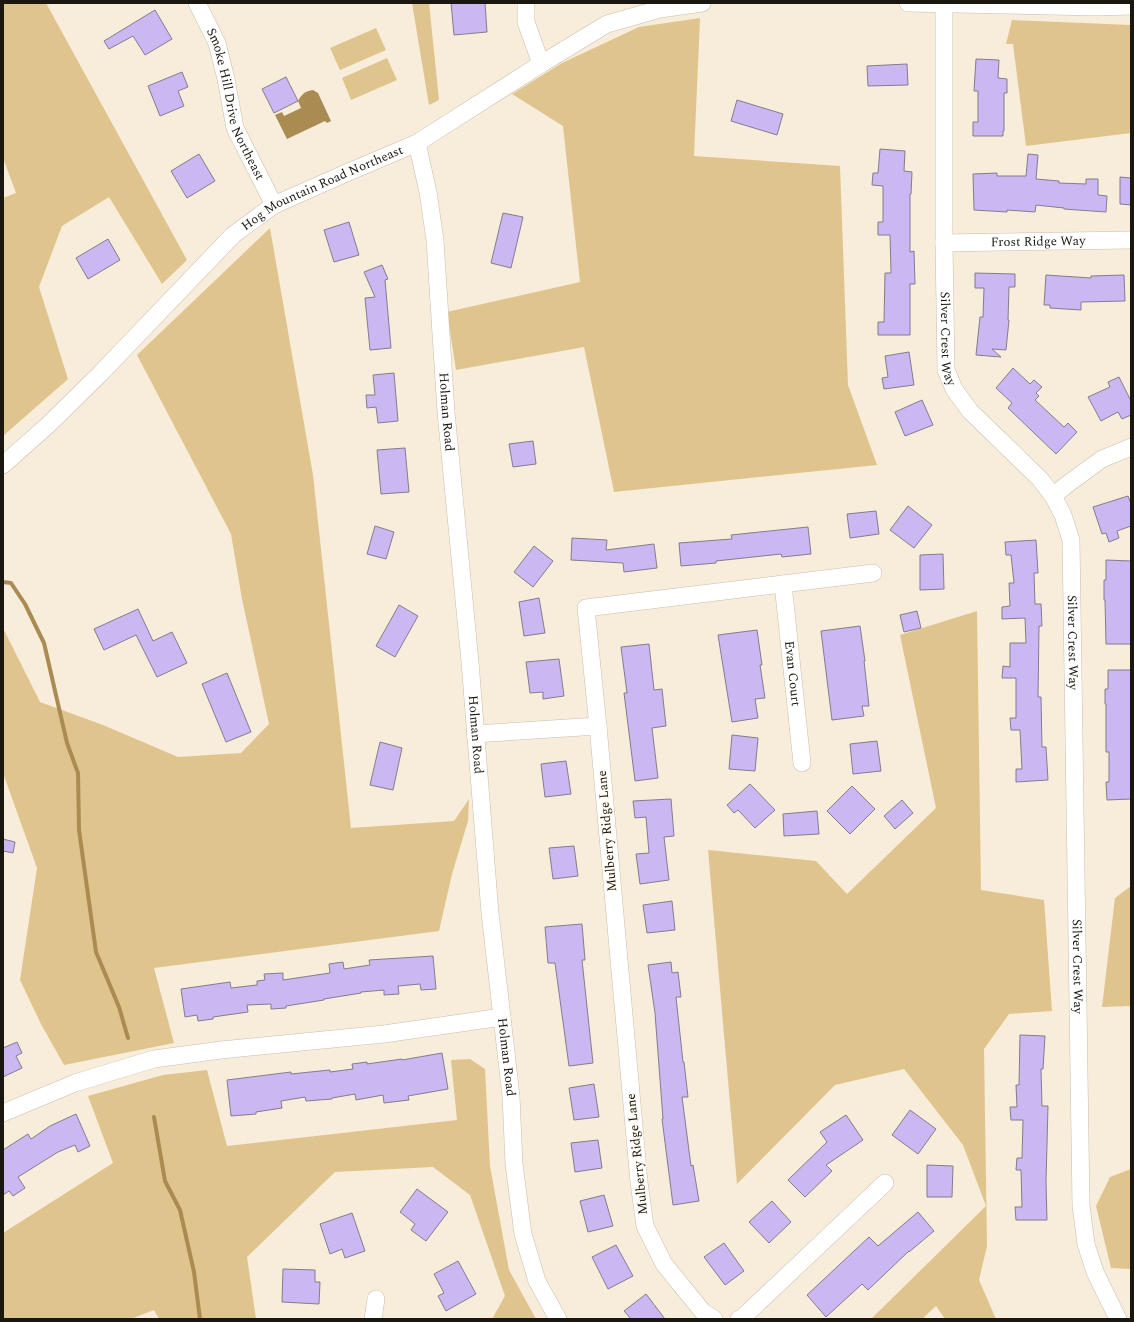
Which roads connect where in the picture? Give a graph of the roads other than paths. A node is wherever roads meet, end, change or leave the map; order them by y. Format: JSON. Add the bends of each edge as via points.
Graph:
{"nodes":[{"id":1,"x":197,"y":3,"type":"edge"},
{"id":2,"x":526,"y":3,"type":"edge"},
{"id":3,"x":702,"y":3,"type":"edge"},
{"id":4,"x":908,"y":3,"type":"edge"},
{"id":5,"x":944,"y":4,"type":"edge"},
{"id":6,"x":1131,"y":6,"type":"edge"},
{"id":7,"x":541,"y":64,"type":"junction"},
{"id":8,"x":417,"y":143,"type":"junction"},
{"id":9,"x":274,"y":205,"type":"junction"},
{"id":10,"x":1131,"y":240,"type":"edge"},
{"id":11,"x":944,"y":243,"type":"junction"},
{"id":12,"x":1131,"y":447,"type":"edge"},
{"id":13,"x":3,"y":465,"type":"edge"},
{"id":14,"x":1053,"y":496,"type":"junction"},
{"id":15,"x":873,"y":573,"type":"dead end"},
{"id":16,"x":783,"y":584,"type":"junction"},
{"id":17,"x":598,"y":726,"type":"junction"},
{"id":18,"x":475,"y":734,"type":"junction"},
{"id":19,"x":802,"y":762,"type":"dead end"},
{"id":20,"x":502,"y":1018,"type":"junction"},
{"id":21,"x":3,"y":1113,"type":"edge"},
{"id":22,"x":885,"y":1183,"type":"dead end"},
{"id":23,"x":376,"y":1300,"type":"dead end"},
{"id":24,"x":373,"y":1319,"type":"edge"},
{"id":25,"x":558,"y":1319,"type":"edge"},
{"id":26,"x":714,"y":1319,"type":"edge"},
{"id":27,"x":739,"y":1319,"type":"edge"},
{"id":28,"x":1118,"y":1319,"type":"edge"}],
"edges":[{"from":1,"to":9,"type":"street","name":"Smoke Hill Drive Northeast","via":[[217,43],[235,128]]},
{"from":2,"to":7,"type":"street","via":[[526,22]]},
{"from":3,"to":7,"type":"street","name":"Hog Mountain Road Northeast","via":[[660,8],[607,24]]},
{"from":4,"to":5,"type":"street"},
{"from":5,"to":6,"type":"street"},
{"from":5,"to":11,"type":"street","name":"Silver Crest Way"},
{"from":7,"to":8,"type":"street","name":"Hog Mountain Road Northeast"},
{"from":8,"to":9,"type":"street","name":"Hog Mountain Road Northeast"},
{"from":8,"to":18,"type":"street","name":"Holman Road","via":[[435,240],[446,412]]},
{"from":9,"to":13,"type":"street","name":"Hog Mountain Road Northeast","via":[[233,236],[100,374]]},
{"from":10,"to":11,"type":"street","name":"Frost Ridge Way"},
{"from":11,"to":14,"type":"street","name":"Silver Crest Way","via":[[946,370],[954,389],[970,411],[1040,479]]},
{"from":12,"to":14,"type":"street","via":[[1102,459]]},
{"from":14,"to":28,"type":"street","name":"Silver Crest Way","via":[[1063,514],[1070,540],[1081,1205],[1086,1244]]},
{"from":15,"to":16,"type":"street","name":"Mulberry Ridge Lane"},
{"from":16,"to":17,"type":"street","name":"Mulberry Ridge Lane","via":[[586,608]]},
{"from":16,"to":19,"type":"street","name":"Evan Court"},
{"from":17,"to":18,"type":"street"},
{"from":17,"to":26,"type":"street","name":"Mulberry Ridge Lane","via":[[645,1226],[664,1264],[703,1312]]},
{"from":18,"to":20,"type":"street","name":"Holman Road","via":[[490,913]]},
{"from":20,"to":21,"type":"street","via":[[384,1034],[154,1059],[75,1083]]},
{"from":20,"to":25,"type":"street","name":"Holman Road","via":[[511,1096],[514,1164],[523,1234],[537,1281]]},
{"from":22,"to":27,"type":"street"},
{"from":23,"to":24,"type":"street"}]}
